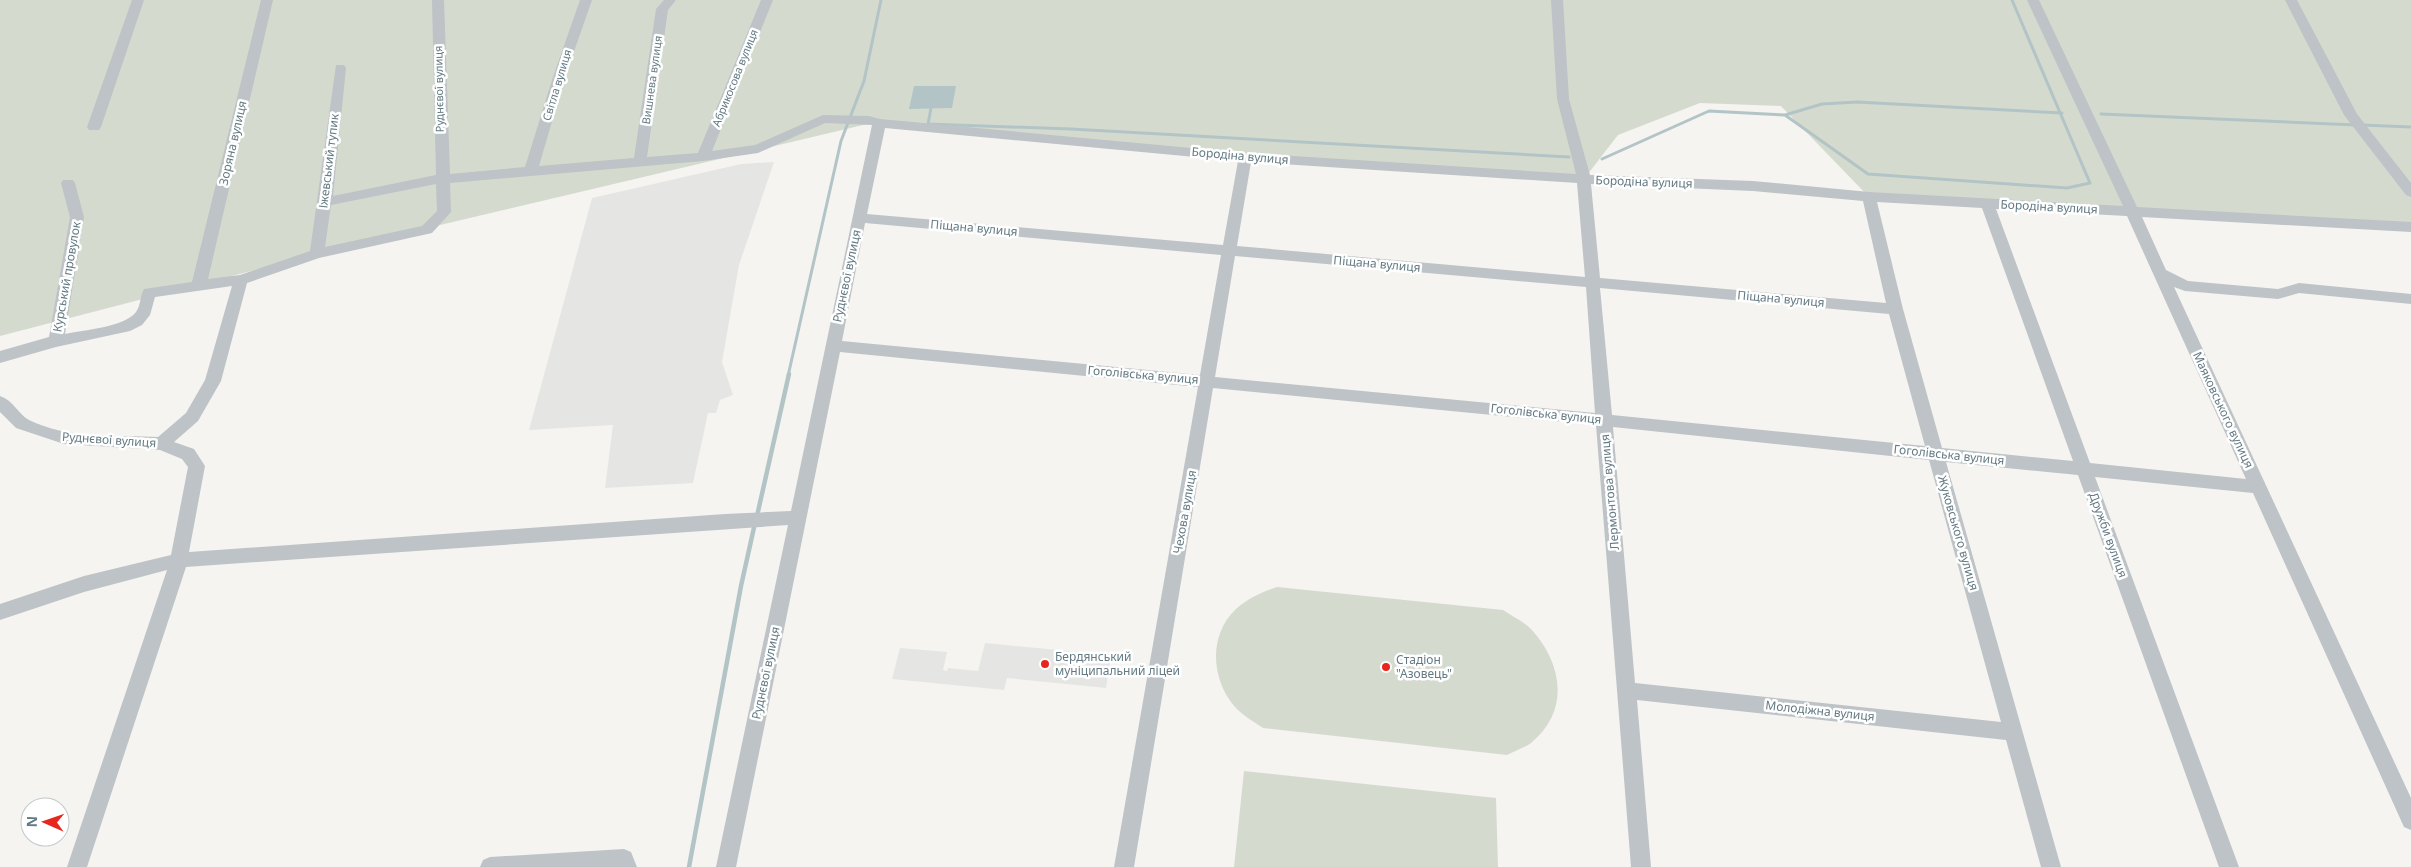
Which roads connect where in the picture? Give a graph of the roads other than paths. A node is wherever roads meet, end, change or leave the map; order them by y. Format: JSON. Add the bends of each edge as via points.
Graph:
{"nodes":[{"id":1,"x":154,"y":0,"type":"edge"},
{"id":2,"x":267,"y":0,"type":"edge"},
{"id":3,"x":438,"y":0,"type":"edge"},
{"id":4,"x":586,"y":0,"type":"edge"},
{"id":5,"x":670,"y":0,"type":"edge"},
{"id":6,"x":767,"y":0,"type":"edge"},
{"id":7,"x":1557,"y":0,"type":"edge"},
{"id":8,"x":2033,"y":0,"type":"edge"},
{"id":9,"x":2291,"y":0,"type":"edge"},
{"id":10,"x":138,"y":1,"type":"edge"},
{"id":11,"x":340,"y":68,"type":"dead end"},
{"id":12,"x":874,"y":121,"type":"junction"},
{"id":13,"x":94,"y":127,"type":"dead end"},
{"id":14,"x":703,"y":157,"type":"junction"},
{"id":15,"x":1245,"y":157,"type":"junction"},
{"id":16,"x":640,"y":162,"type":"junction"},
{"id":17,"x":531,"y":171,"type":"junction"},
{"id":18,"x":441,"y":179,"type":"junction"},
{"id":19,"x":1584,"y":179,"type":"junction"},
{"id":20,"x":68,"y":183,"type":"dead end"},
{"id":21,"x":2411,"y":192,"type":"edge"},
{"id":22,"x":1869,"y":197,"type":"junction"},
{"id":23,"x":325,"y":202,"type":"junction"},
{"id":24,"x":1986,"y":203,"type":"junction"},
{"id":25,"x":2132,"y":211,"type":"junction"},
{"id":26,"x":859,"y":218,"type":"junction"},
{"id":27,"x":2411,"y":227,"type":"edge"},
{"id":28,"x":1229,"y":251,"type":"junction"},
{"id":29,"x":317,"y":254,"type":"junction"},
{"id":30,"x":2160,"y":273,"type":"junction"},
{"id":31,"x":241,"y":280,"type":"junction"},
{"id":32,"x":1592,"y":283,"type":"junction"},
{"id":33,"x":199,"y":285,"type":"junction"},
{"id":34,"x":2411,"y":299,"type":"edge"},
{"id":35,"x":1895,"y":308,"type":"junction"},
{"id":36,"x":56,"y":341,"type":"junction"},
{"id":37,"x":833,"y":346,"type":"junction"},
{"id":38,"x":0,"y":358,"type":"edge"},
{"id":39,"x":1207,"y":382,"type":"junction"},
{"id":40,"x":0,"y":402,"type":"edge"},
{"id":41,"x":1604,"y":420,"type":"junction"},
{"id":42,"x":161,"y":444,"type":"junction"},
{"id":43,"x":1936,"y":454,"type":"junction"},
{"id":44,"x":2084,"y":469,"type":"junction"},
{"id":45,"x":2258,"y":486,"type":"junction"},
{"id":46,"x":798,"y":518,"type":"junction"},
{"id":47,"x":179,"y":560,"type":"junction"},
{"id":48,"x":0,"y":612,"type":"edge"},
{"id":49,"x":1626,"y":690,"type":"junction"},
{"id":50,"x":2013,"y":732,"type":"junction"},
{"id":51,"x":2411,"y":820,"type":"edge"},
{"id":52,"x":77,"y":867,"type":"edge"},
{"id":53,"x":490,"y":867,"type":"edge"},
{"id":54,"x":627,"y":867,"type":"edge"},
{"id":55,"x":727,"y":867,"type":"edge"},
{"id":56,"x":1124,"y":867,"type":"edge"},
{"id":57,"x":1641,"y":867,"type":"edge"},
{"id":58,"x":2051,"y":867,"type":"edge"},
{"id":59,"x":2229,"y":867,"type":"edge"}],
"edges":[{"from":1,"to":10,"type":"street"},
{"from":2,"to":33,"type":"street","name":"Зоряна вулиця"},
{"from":3,"to":18,"type":"street","name":"Руднєвої вулиця"},
{"from":4,"to":17,"type":"street","name":"Світла вулиця"},
{"from":5,"to":16,"type":"street","name":"Вишнева вулиця","via":[[662,10]]},
{"from":6,"to":14,"type":"street","name":"Абрикосова вулиця"},
{"from":7,"to":19,"type":"street","name":"Лермонтова вулиця","via":[[1563,99]]},
{"from":8,"to":25,"type":"street","name":"Маяковського вулиця"},
{"from":9,"to":21,"type":"street","via":[[2351,115]]},
{"from":10,"to":13,"type":"street"},
{"from":11,"to":23,"type":"street","name":"Іжевський тупик"},
{"from":12,"to":14,"type":"street","via":[[822,119],[758,149]]},
{"from":12,"to":15,"type":"street","name":"Бородіна вулиця"},
{"from":12,"to":26,"type":"street","name":"Руднєвої вулиця"},
{"from":14,"to":16,"type":"street"},
{"from":15,"to":19,"type":"street","name":"Бородіна вулиця"},
{"from":15,"to":28,"type":"street","name":"Чехова вулиця"},
{"from":16,"to":17,"type":"street"},
{"from":17,"to":18,"type":"street"},
{"from":18,"to":23,"type":"street"},
{"from":18,"to":29,"type":"street","name":"Руднєвої вулиця","via":[[444,212],[427,230]]},
{"from":19,"to":22,"type":"street","name":"Бородіна вулиця","via":[[1753,186]]},
{"from":19,"to":32,"type":"street","name":"Лермонтова вулиця"},
{"from":20,"to":36,"type":"street","name":"Курський провулок","via":[[78,217]]},
{"from":22,"to":24,"type":"street","name":"Бородіна вулиця"},
{"from":22,"to":35,"type":"street","name":"Жуковського вулиця"},
{"from":23,"to":29,"type":"street","name":"Іжевський тупик"},
{"from":24,"to":25,"type":"street","name":"Бородіна вулиця"},
{"from":24,"to":44,"type":"street","name":"Дружби вулиця"},
{"from":25,"to":27,"type":"street","name":"Бородіна вулиця"},
{"from":25,"to":30,"type":"street","name":"Маяковського вулиця"},
{"from":26,"to":28,"type":"street","name":"Піщана вулиця"},
{"from":26,"to":37,"type":"street","name":"Руднєвої вулиця"},
{"from":28,"to":32,"type":"street","name":"Піщана вулиця"},
{"from":28,"to":39,"type":"street","name":"Чехова вулиця"},
{"from":29,"to":31,"type":"street","name":"Руднєвої вулиця"},
{"from":30,"to":34,"type":"street","via":[[2185,286],[2278,294],[2299,288]]},
{"from":30,"to":45,"type":"street","name":"Маяковського вулиця"},
{"from":31,"to":33,"type":"street","name":"Руднєвої вулиця"},
{"from":31,"to":42,"type":"street","name":"Руднєвої вулиця","via":[[213,382],[192,417]]},
{"from":32,"to":35,"type":"street","name":"Піщана вулиця"},
{"from":32,"to":41,"type":"street","name":"Лермонтова вулиця"},
{"from":33,"to":36,"type":"street","name":"Руднєвої вулиця","via":[[149,293],[145,311],[137,321],[125,327]]},
{"from":35,"to":43,"type":"street","name":"Жуковського вулиця"},
{"from":36,"to":38,"type":"street","name":"Руднєвої вулиця"},
{"from":37,"to":39,"type":"street","name":"Гоголівська вулиця"},
{"from":37,"to":46,"type":"street","name":"Руднєвої вулиця"},
{"from":39,"to":41,"type":"street","name":"Гоголівська вулиця"},
{"from":39,"to":56,"type":"street","name":"Чехова вулиця"},
{"from":40,"to":42,"type":"street","name":"Руднєвої вулиця","via":[[22,424],[64,438]]},
{"from":41,"to":43,"type":"street","name":"Гоголівська вулиця"},
{"from":41,"to":49,"type":"street","name":"Лермонтова вулиця"},
{"from":42,"to":47,"type":"street","via":[[188,454],[197,466]]},
{"from":43,"to":44,"type":"street","name":"Гоголівська вулиця"},
{"from":43,"to":50,"type":"street","name":"Жуковського вулиця"},
{"from":44,"to":45,"type":"street","name":"Гоголівська вулиця"},
{"from":44,"to":59,"type":"street","name":"Дружби вулиця"},
{"from":45,"to":51,"type":"street","name":"Маяковського вулиця"},
{"from":46,"to":47,"type":"street"},
{"from":46,"to":55,"type":"street","name":"Руднєвої вулиця"},
{"from":47,"to":48,"type":"street","via":[[84,584]]},
{"from":47,"to":52,"type":"street"},
{"from":49,"to":50,"type":"street","name":"Молодіжна вулиця"},
{"from":49,"to":57,"type":"street","name":"Лермонтова вулиця"},
{"from":50,"to":58,"type":"street","name":"Жуковського вулиця"},
{"from":53,"to":54,"type":"street","via":[[624,859]]}]}
